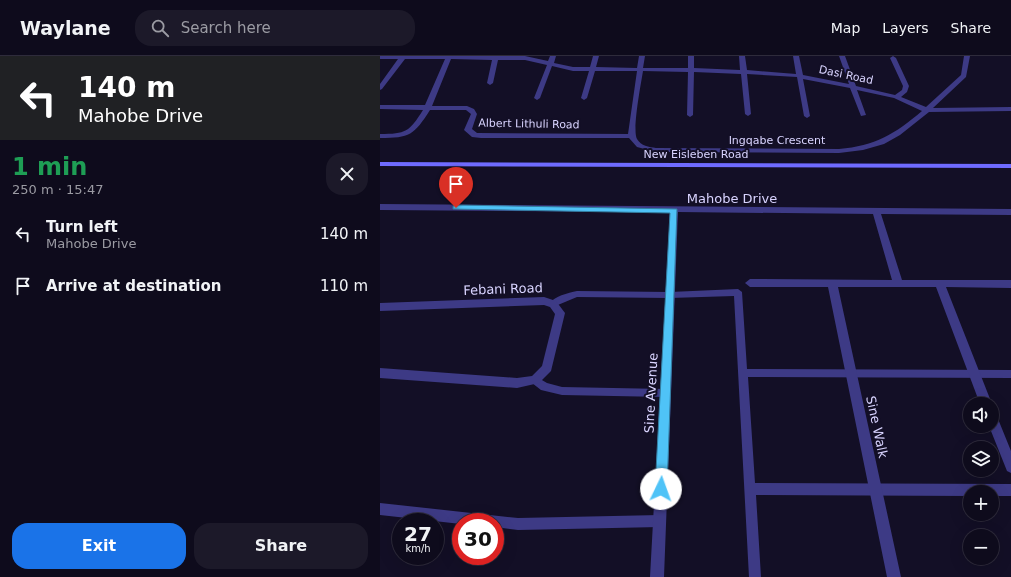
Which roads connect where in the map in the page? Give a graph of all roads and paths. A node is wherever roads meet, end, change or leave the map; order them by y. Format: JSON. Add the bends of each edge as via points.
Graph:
{"nodes":[{"id":1,"x":553,"y":56,"type":"edge"},
{"id":2,"x":596,"y":56,"type":"edge"},
{"id":3,"x":642,"y":56,"type":"edge"},
{"id":4,"x":691,"y":56,"type":"edge"},
{"id":5,"x":742,"y":56,"type":"edge"},
{"id":6,"x":796,"y":56,"type":"edge"},
{"id":7,"x":842,"y":56,"type":"edge"},
{"id":8,"x":967,"y":56,"type":"edge"},
{"id":9,"x":380,"y":57,"type":"edge"},
{"id":10,"x":404,"y":57,"type":"junction"},
{"id":11,"x":449,"y":57,"type":"edge"},
{"id":12,"x":495,"y":57,"type":"edge"},
{"id":13,"x":893,"y":58,"type":"dead end"},
{"id":14,"x":550,"y":64,"type":"junction"},
{"id":15,"x":592,"y":70,"type":"junction"},
{"id":16,"x":640,"y":70,"type":"junction"},
{"id":17,"x":691,"y":70,"type":"junction"},
{"id":18,"x":743,"y":71,"type":"junction"},
{"id":19,"x":799,"y":75,"type":"junction"},
{"id":20,"x":490,"y":83,"type":"dead end"},
{"id":21,"x":853,"y":86,"type":"junction"},
{"id":22,"x":380,"y":88,"type":"edge"},
{"id":23,"x":537,"y":98,"type":"dead end"},
{"id":24,"x":584,"y":98,"type":"dead end"},
{"id":25,"x":896,"y":98,"type":"junction"},
{"id":26,"x":380,"y":107,"type":"edge"},
{"id":27,"x":426,"y":107,"type":"junction"},
{"id":28,"x":1011,"y":109,"type":"edge"},
{"id":29,"x":926,"y":110,"type":"junction"},
{"id":30,"x":748,"y":114,"type":"dead end"},
{"id":31,"x":690,"y":115,"type":"dead end"},
{"id":32,"x":863,"y":115,"type":"dead end"},
{"id":33,"x":807,"y":116,"type":"dead end"},
{"id":34,"x":380,"y":136,"type":"edge"},
{"id":35,"x":632,"y":136,"type":"junction"},
{"id":36,"x":380,"y":164,"type":"edge"},
{"id":37,"x":1011,"y":166,"type":"edge"},
{"id":38,"x":380,"y":207,"type":"edge"},
{"id":39,"x":674,"y":211,"type":"junction"},
{"id":40,"x":876,"y":211,"type":"junction"},
{"id":41,"x":1011,"y":212,"type":"edge"},
{"id":42,"x":750,"y":283,"type":"dead end"},
{"id":43,"x":832,"y":283,"type":"junction"},
{"id":44,"x":898,"y":284,"type":"junction"},
{"id":45,"x":940,"y":284,"type":"junction"},
{"id":46,"x":1011,"y":284,"type":"edge"},
{"id":47,"x":670,"y":295,"type":"junction"},
{"id":48,"x":553,"y":304,"type":"junction"},
{"id":49,"x":380,"y":308,"type":"edge"},
{"id":50,"x":380,"y":373,"type":"edge"},
{"id":51,"x":743,"y":373,"type":"junction"},
{"id":52,"x":851,"y":373,"type":"junction"},
{"id":53,"x":975,"y":374,"type":"junction"},
{"id":54,"x":1011,"y":374,"type":"edge"},
{"id":55,"x":535,"y":380,"type":"junction"},
{"id":56,"x":666,"y":393,"type":"junction"},
{"id":57,"x":983,"y":397,"type":"edge"},
{"id":58,"x":998,"y":433,"type":"edge"},
{"id":59,"x":1011,"y":467,"type":"edge"},
{"id":60,"x":750,"y":489,"type":"junction"},
{"id":61,"x":876,"y":490,"type":"junction"},
{"id":62,"x":1011,"y":490,"type":"edge"},
{"id":63,"x":380,"y":509,"type":"edge"},
{"id":64,"x":660,"y":521,"type":"junction"},
{"id":65,"x":657,"y":577,"type":"edge"},
{"id":66,"x":756,"y":577,"type":"edge"},
{"id":67,"x":894,"y":577,"type":"edge"}],
"edges":[{"from":1,"to":14,"type":"street"},
{"from":2,"to":15,"type":"street"},
{"from":3,"to":16,"type":"street"},
{"from":4,"to":17,"type":"street"},
{"from":5,"to":18,"type":"street"},
{"from":6,"to":19,"type":"street"},
{"from":7,"to":21,"type":"street"},
{"from":8,"to":29,"type":"street","name":"Ingqabe Crescent","via":[[964,76]]},
{"from":9,"to":10,"type":"street","name":"Dasi Road"},
{"from":10,"to":11,"type":"street","name":"Dasi Road"},
{"from":10,"to":22,"type":"street"},
{"from":11,"to":12,"type":"street","name":"Dasi Road"},
{"from":11,"to":27,"type":"street","via":[[442,81]]},
{"from":12,"to":14,"type":"street","name":"Dasi Road","via":[[525,58]]},
{"from":12,"to":20,"type":"street"},
{"from":13,"to":25,"type":"street","via":[[906,86],[905,91]]},
{"from":14,"to":15,"type":"street","name":"Dasi Road","via":[[567,69]]},
{"from":14,"to":23,"type":"street"},
{"from":15,"to":16,"type":"street","name":"Dasi Road"},
{"from":15,"to":24,"type":"street"},
{"from":16,"to":17,"type":"street","name":"Dasi Road"},
{"from":16,"to":35,"type":"street"},
{"from":17,"to":18,"type":"street","name":"Dasi Road"},
{"from":17,"to":31,"type":"street"},
{"from":18,"to":19,"type":"street","name":"Dasi Road"},
{"from":18,"to":30,"type":"street"},
{"from":19,"to":21,"type":"street","name":"Dasi Road"},
{"from":19,"to":33,"type":"street"},
{"from":21,"to":25,"type":"street","name":"Dasi Road"},
{"from":21,"to":32,"type":"street"},
{"from":25,"to":29,"type":"street","name":"Dasi Road"},
{"from":26,"to":27,"type":"street","name":"Albert Lithuli Road"},
{"from":27,"to":34,"type":"street","via":[[410,132],[396,136]]},
{"from":27,"to":35,"type":"street","name":"Albert Lithuli Road","via":[[460,107],[472,110],[474,114],[468,130],[475,135]]},
{"from":28,"to":29,"type":"street"},
{"from":29,"to":35,"type":"street","name":"Ingqabe Crescent","via":[[887,140],[852,150],[656,150],[641,147]]},
{"from":36,"to":37,"type":"main road","name":"New Eisleben Road"},
{"from":38,"to":39,"type":"street","name":"Mahobe Drive"},
{"from":39,"to":40,"type":"street","name":"Mahobe Drive"},
{"from":39,"to":47,"type":"street","name":"Sine Avenue"},
{"from":40,"to":41,"type":"street","name":"Mahobe Drive"},
{"from":40,"to":44,"type":"street"},
{"from":42,"to":43,"type":"street"},
{"from":43,"to":44,"type":"street"},
{"from":43,"to":52,"type":"street","name":"Sine Walk"},
{"from":44,"to":45,"type":"street"},
{"from":45,"to":46,"type":"street"},
{"from":45,"to":53,"type":"street"},
{"from":47,"to":48,"type":"lane","via":[[576,294]]},
{"from":47,"to":51,"type":"lane","via":[[738,292]]},
{"from":47,"to":56,"type":"street","name":"Sine Avenue"},
{"from":48,"to":49,"type":"street","name":"Febani Road","via":[[549,301],[534,300]]},
{"from":48,"to":55,"type":"street","name":"Febani Road","via":[[560,313],[547,368]]},
{"from":50,"to":55,"type":"street","via":[[517,384]]},
{"from":51,"to":52,"type":"lane"},
{"from":51,"to":60,"type":"lane"},
{"from":52,"to":53,"type":"lane"},
{"from":52,"to":61,"type":"street","name":"Sine Walk"},
{"from":53,"to":54,"type":"lane"},
{"from":53,"to":57,"type":"street"},
{"from":55,"to":56,"type":"lane","via":[[545,387],[562,391]]},
{"from":56,"to":64,"type":"street","name":"Sine Avenue"},
{"from":58,"to":59,"type":"street"},
{"from":60,"to":61,"type":"lane"},
{"from":60,"to":66,"type":"lane"},
{"from":61,"to":62,"type":"lane"},
{"from":61,"to":67,"type":"street","name":"Sine Walk"},
{"from":63,"to":64,"type":"lane","via":[[518,524]]},
{"from":64,"to":65,"type":"street","name":"Sine Avenue"}]}
